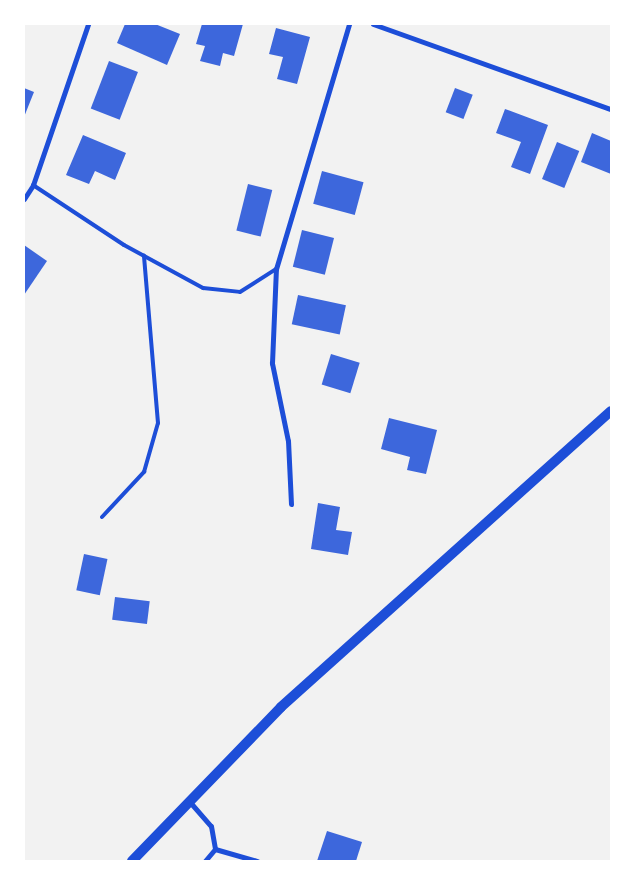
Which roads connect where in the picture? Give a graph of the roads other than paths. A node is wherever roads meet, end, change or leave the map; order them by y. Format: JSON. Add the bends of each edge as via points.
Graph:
{"nodes":[{"id":1,"x":88,"y":24,"type":"edge"},
{"id":2,"x":349,"y":24,"type":"edge"},
{"id":3,"x":373,"y":24,"type":"edge"},
{"id":4,"x":611,"y":109,"type":"edge"},
{"id":5,"x":33,"y":185,"type":"junction"},
{"id":6,"x":24,"y":199,"type":"edge"},
{"id":7,"x":144,"y":256,"type":"junction"},
{"id":8,"x":276,"y":269,"type":"junction"},
{"id":9,"x":611,"y":411,"type":"edge"},
{"id":10,"x":291,"y":504,"type":"dead end"},
{"id":11,"x":102,"y":518,"type":"dead end"},
{"id":12,"x":187,"y":800,"type":"junction"},
{"id":13,"x":214,"y":849,"type":"junction"},
{"id":14,"x":132,"y":861,"type":"edge"},
{"id":15,"x":205,"y":861,"type":"edge"},
{"id":16,"x":257,"y":861,"type":"edge"}],
"edges":[{"from":1,"to":5,"type":"street"},
{"from":2,"to":8,"type":"street"},
{"from":3,"to":4,"type":"street"},
{"from":5,"to":6,"type":"street"},
{"from":5,"to":7,"type":"lane"},
{"from":7,"to":8,"type":"lane","via":[[203,288],[240,292]]},
{"from":7,"to":11,"type":"lane","via":[[158,423],[144,472]]},
{"from":8,"to":10,"type":"street","via":[[272,363],[288,441]]},
{"from":9,"to":12,"type":"main road","via":[[281,707]]},
{"from":12,"to":13,"type":"street","via":[[211,826]]},
{"from":12,"to":14,"type":"main road"},
{"from":13,"to":15,"type":"street"},
{"from":13,"to":16,"type":"street"}]}
